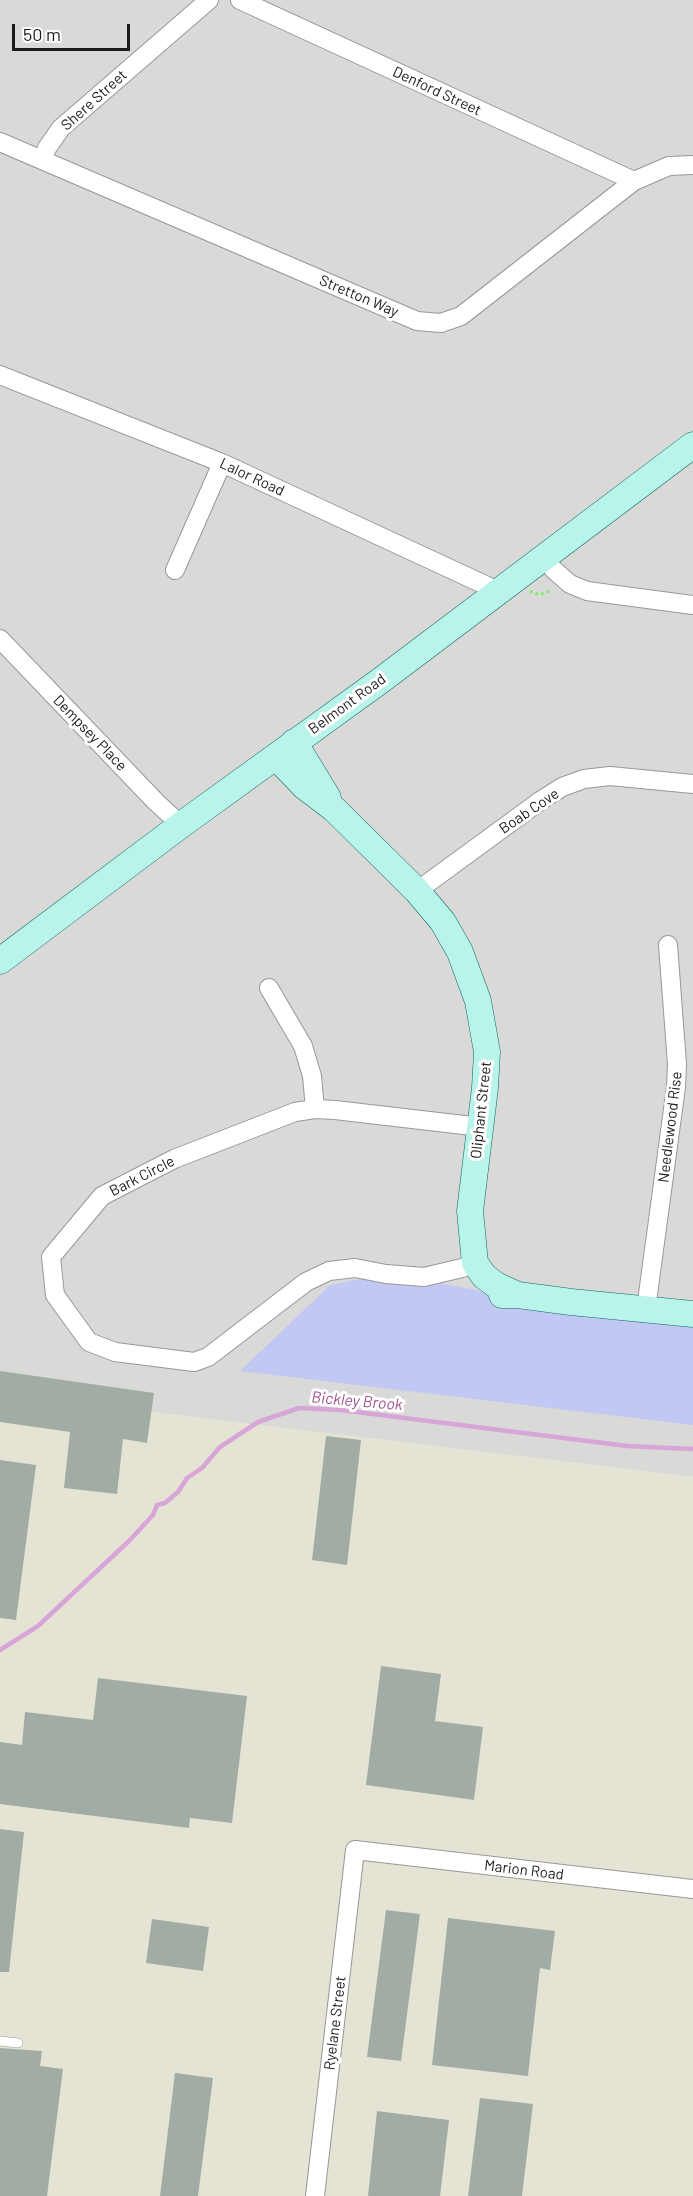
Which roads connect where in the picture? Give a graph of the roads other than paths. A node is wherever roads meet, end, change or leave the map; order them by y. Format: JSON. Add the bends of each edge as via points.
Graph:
{"nodes":[{"id":1,"x":209,"y":0,"type":"edge"},
{"id":2,"x":240,"y":0,"type":"edge"},
{"id":3,"x":0,"y":142,"type":"edge"},
{"id":4,"x":42,"y":160,"type":"junction"},
{"id":5,"x":693,"y":165,"type":"edge"},
{"id":6,"x":634,"y":181,"type":"junction"},
{"id":7,"x":0,"y":375,"type":"edge"},
{"id":8,"x":693,"y":445,"type":"edge"},
{"id":9,"x":222,"y":463,"type":"junction"},
{"id":10,"x":544,"y":559,"type":"junction"},
{"id":11,"x":175,"y":570,"type":"dead end"},
{"id":12,"x":498,"y":591,"type":"junction"},
{"id":13,"x":693,"y":605,"type":"edge"},
{"id":14,"x":0,"y":639,"type":"edge"},
{"id":15,"x":285,"y":750,"type":"junction"},
{"id":16,"x":693,"y":784,"type":"edge"},
{"id":17,"x":181,"y":825,"type":"junction"},
{"id":18,"x":417,"y":891,"type":"junction"},
{"id":19,"x":668,"y":945,"type":"dead end"},
{"id":20,"x":0,"y":961,"type":"edge"},
{"id":21,"x":269,"y":988,"type":"dead end"},
{"id":22,"x":315,"y":1109,"type":"junction"},
{"id":23,"x":481,"y":1127,"type":"junction"},
{"id":24,"x":468,"y":1265,"type":"junction"},
{"id":25,"x":646,"y":1309,"type":"junction"},
{"id":26,"x":693,"y":1314,"type":"edge"},
{"id":27,"x":355,"y":1850,"type":"joint"},
{"id":28,"x":693,"y":1889,"type":"edge"},
{"id":29,"x":0,"y":2041,"type":"edge"},
{"id":30,"x":18,"y":2043,"type":"dead end"},
{"id":31,"x":315,"y":2196,"type":"edge"}],
"edges":[{"from":1,"to":4,"type":"street","name":"Shere Street","via":[[61,128]]},
{"from":2,"to":6,"type":"street","name":"Denford Street"},
{"from":3,"to":4,"type":"street","name":"Stretton Way"},
{"from":4,"to":6,"type":"street","name":"Stretton Way","via":[[417,321],[441,323],[461,316]]},
{"from":5,"to":6,"type":"street","name":"Stretton Way","via":[[669,166]]},
{"from":7,"to":9,"type":"street","name":"Lalor Road"},
{"from":8,"to":10,"type":"street","name":"Belmont Road"},
{"from":9,"to":11,"type":"street"},
{"from":9,"to":12,"type":"street","name":"Lalor Road"},
{"from":10,"to":12,"type":"street","name":"Belmont Road"},
{"from":10,"to":13,"type":"street","via":[[570,584],[587,591]]},
{"from":12,"to":15,"type":"street","name":"Belmont Road"},
{"from":14,"to":17,"type":"street","name":"Dempsey Place"},
{"from":15,"to":17,"type":"street","name":"Belmont Road"},
{"from":15,"to":18,"type":"street","name":"Oliphant Street","via":[[318,779],[334,810]]},
{"from":16,"to":18,"type":"street","name":"Boab Cove","via":[[610,776],[562,787]]},
{"from":17,"to":20,"type":"street","name":"Belmont Road"},
{"from":18,"to":23,"type":"street","name":"Oliphant Street","via":[[443,922],[460,952],[478,1001],[487,1052]]},
{"from":19,"to":25,"type":"street","name":"Needlewood Rise","via":[[676,1087]]},
{"from":21,"to":22,"type":"street","via":[[303,1046],[312,1076]]},
{"from":22,"to":23,"type":"street","name":"Bark Circle"},
{"from":22,"to":24,"type":"street","name":"Bark Circle","via":[[295,1112],[174,1159],[102,1196],[51,1257],[55,1295],[88,1342],[115,1352],[194,1362],[208,1357],[306,1282],[329,1271],[355,1268],[424,1276]]},
{"from":23,"to":24,"type":"street","name":"Oliphant Street","via":[[470,1211],[458,1244]]},
{"from":24,"to":25,"type":"street","via":[[478,1288],[492,1295]]},
{"from":25,"to":26,"type":"street"},
{"from":27,"to":28,"type":"street","name":"Marion Road"},
{"from":27,"to":31,"type":"street","name":"Ryelane Street"},
{"from":29,"to":30,"type":"lane"}]}
